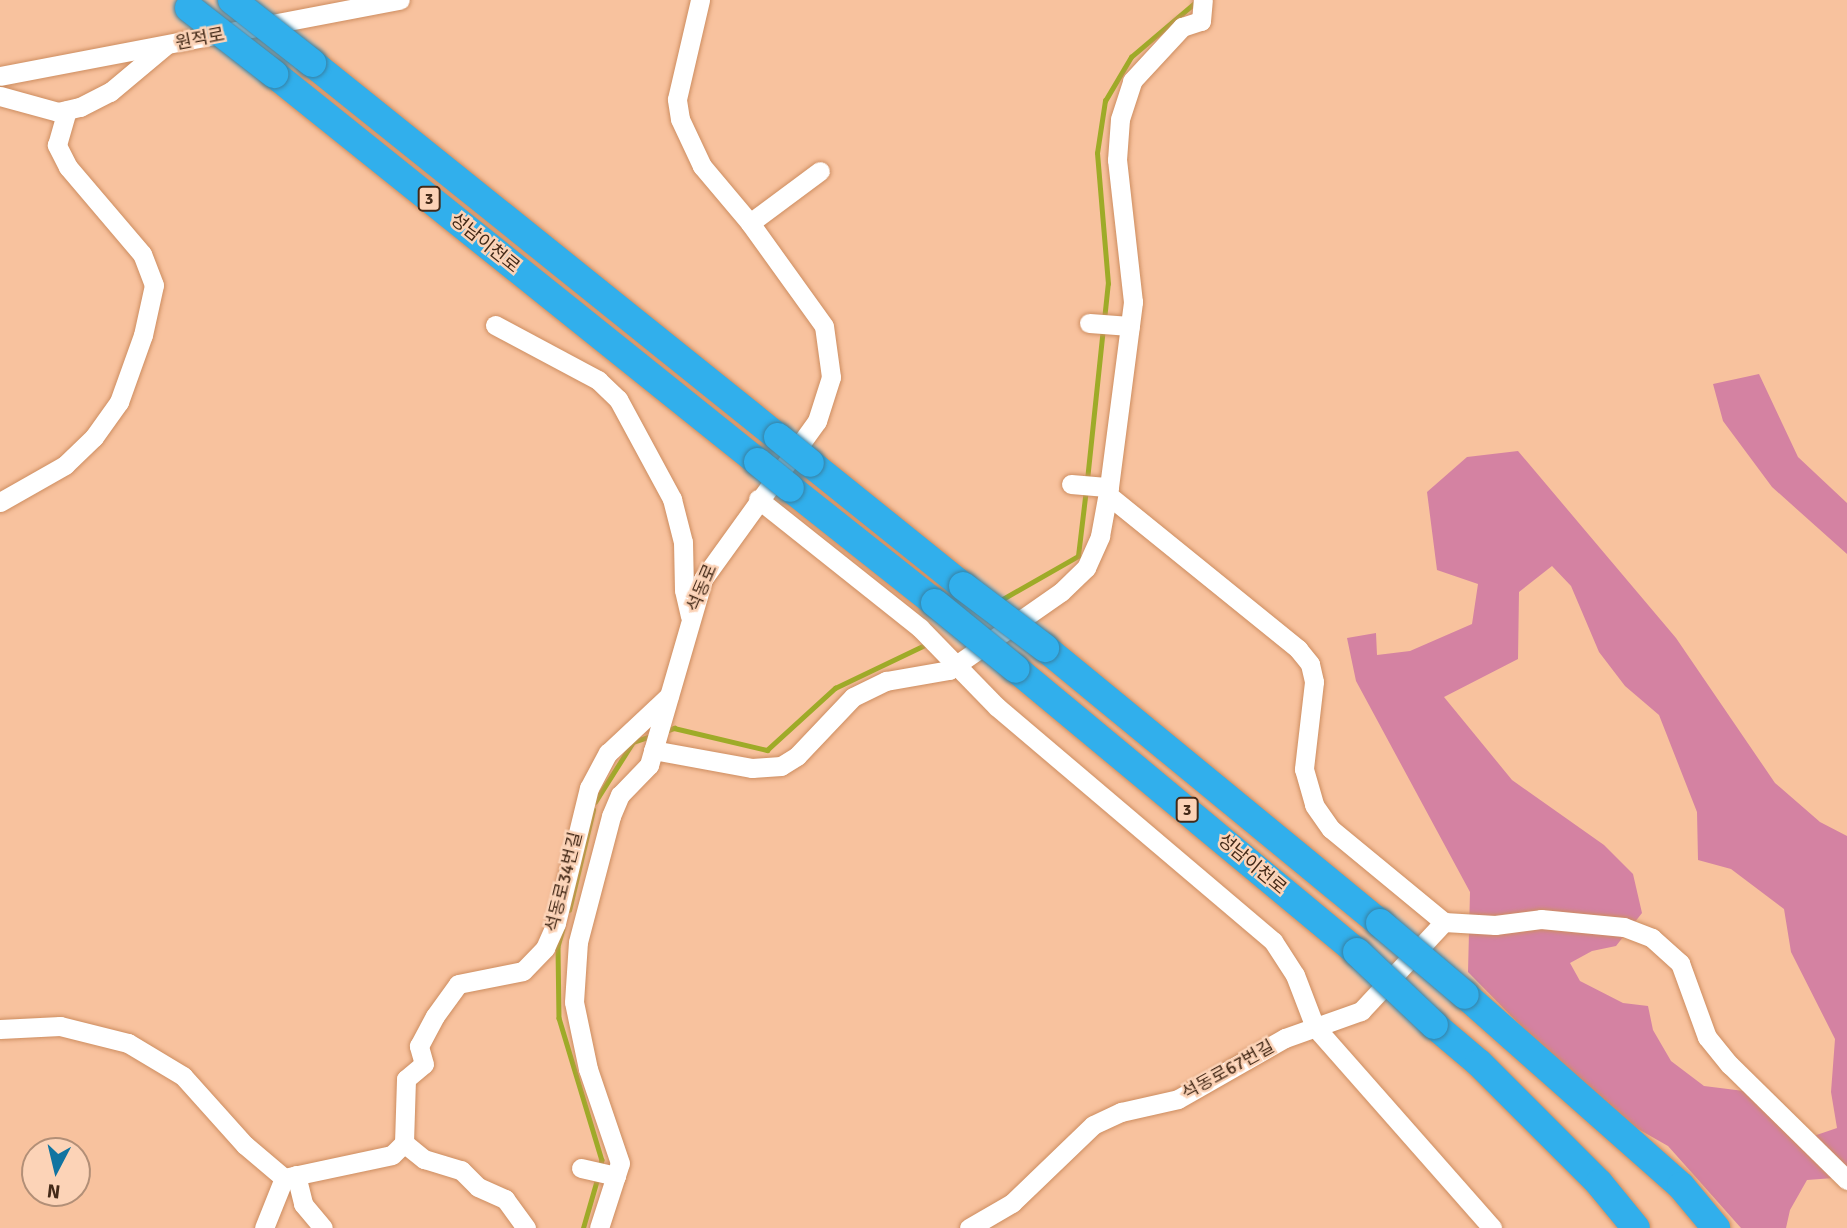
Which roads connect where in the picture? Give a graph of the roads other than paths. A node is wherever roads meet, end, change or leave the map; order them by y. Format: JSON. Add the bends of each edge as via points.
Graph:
{"nodes":[{"id":1,"x":232,"y":0,"type":"edge"},
{"id":2,"x":400,"y":0,"type":"edge"},
{"id":3,"x":1203,"y":3,"type":"edge"},
{"id":4,"x":184,"y":4,"type":"edge"},
{"id":5,"x":698,"y":4,"type":"edge"},
{"id":6,"x":165,"y":45,"type":"junction"},
{"id":7,"x":0,"y":76,"type":"edge"},
{"id":8,"x":0,"y":96,"type":"edge"},
{"id":9,"x":67,"y":110,"type":"junction"},
{"id":10,"x":820,"y":171,"type":"dead end"},
{"id":11,"x":750,"y":223,"type":"junction"},
{"id":12,"x":1092,"y":323,"type":"dead end"},
{"id":13,"x":495,"y":325,"type":"dead end"},
{"id":14,"x":1126,"y":325,"type":"junction"},
{"id":15,"x":1075,"y":484,"type":"dead end"},
{"id":16,"x":1106,"y":489,"type":"junction"},
{"id":17,"x":758,"y":499,"type":"junction"},
{"id":18,"x":0,"y":502,"type":"edge"},
{"id":19,"x":690,"y":616,"type":"junction"},
{"id":20,"x":950,"y":663,"type":"junction"},
{"id":21,"x":670,"y":695,"type":"junction"},
{"id":22,"x":654,"y":748,"type":"junction"},
{"id":23,"x":1444,"y":922,"type":"junction"},
{"id":24,"x":1315,"y":1027,"type":"junction"},
{"id":25,"x":0,"y":1029,"type":"edge"},
{"id":26,"x":404,"y":1143,"type":"junction"},
{"id":27,"x":290,"y":1176,"type":"junction"},
{"id":28,"x":1847,"y":1180,"type":"edge"},
{"id":29,"x":264,"y":1228,"type":"edge"},
{"id":30,"x":323,"y":1228,"type":"edge"},
{"id":31,"x":526,"y":1228,"type":"edge"},
{"id":32,"x":599,"y":1228,"type":"edge"},
{"id":33,"x":969,"y":1228,"type":"edge"},
{"id":34,"x":1492,"y":1228,"type":"edge"},
{"id":35,"x":1636,"y":1228,"type":"edge"},
{"id":36,"x":1716,"y":1228,"type":"edge"}],
"edges":[{"from":1,"to":36,"type":"highway","name":"성남이천로","number":"3","bridge":true,"via":[[1045,648],[1380,923],[1681,1186]]},
{"from":2,"to":6,"type":"street","name":"원적로"},
{"from":3,"to":14,"type":"street","via":[[1201,21],[1182,27],[1132,81],[1120,119],[1117,160],[1130,241]]},
{"from":4,"to":35,"type":"highway","name":"성남이천로","number":"3","bridge":true,"via":[[1017,669],[1357,952],[1544,1128]]},
{"from":5,"to":11,"type":"street","name":"석동로","via":[[679,85],[680,120],[702,166]]},
{"from":6,"to":7,"type":"street","name":"원적로"},
{"from":6,"to":9,"type":"street","via":[[110,92]]},
{"from":8,"to":9,"type":"street","via":[[33,108]]},
{"from":9,"to":18,"type":"street","via":[[57,145],[68,167],[142,254],[154,285],[143,335],[113,411],[65,465]]},
{"from":10,"to":11,"type":"street"},
{"from":11,"to":17,"type":"street","name":"석동로","via":[[824,326],[831,377],[817,421]]},
{"from":12,"to":14,"type":"street"},
{"from":13,"to":19,"type":"street","via":[[598,380],[618,399],[672,499],[683,542],[684,590]]},
{"from":14,"to":16,"type":"street"},
{"from":15,"to":16,"type":"street"},
{"from":16,"to":20,"type":"street","via":[[1100,536],[1086,568],[1061,592]]},
{"from":16,"to":23,"type":"street","via":[[1298,649],[1310,664],[1314,682],[1304,769],[1314,805],[1331,829]]},
{"from":17,"to":19,"type":"street","name":"석동로","via":[[703,579]]},
{"from":17,"to":20,"type":"street","via":[[920,628]]},
{"from":19,"to":21,"type":"street","name":"석동로"},
{"from":20,"to":22,"type":"street","via":[[887,681],[853,697],[797,756],[781,766],[752,768]]},
{"from":20,"to":24,"type":"street","via":[[1273,941],[1295,975]]},
{"from":21,"to":22,"type":"street","name":"석동로"},
{"from":21,"to":26,"type":"street","name":"석동로34번길","via":[[608,753],[589,788],[556,923],[545,948],[523,971],[458,984],[435,1016],[419,1046],[424,1064],[406,1079]]},
{"from":22,"to":32,"type":"street","name":"석동로","via":[[649,765],[620,795],[611,816],[575,969],[578,1029],[618,1149],[599,1172]]},
{"from":23,"to":24,"type":"street","name":"석동로67번길","via":[[1361,1011]]},
{"from":23,"to":28,"type":"street","via":[[1495,926],[1541,919],[1623,927],[1652,937],[1680,963],[1707,1037]]},
{"from":24,"to":33,"type":"street","name":"석동로67번길","via":[[1246,1057],[1178,1099],[1121,1112],[1093,1125],[1012,1203]]},
{"from":24,"to":34,"type":"street"},
{"from":25,"to":27,"type":"street","via":[[60,1026],[128,1043],[183,1076],[245,1145]]},
{"from":26,"to":27,"type":"street","via":[[392,1155]]},
{"from":26,"to":31,"type":"street","via":[[424,1159],[461,1170],[478,1186],[505,1199]]},
{"from":27,"to":29,"type":"street"},
{"from":27,"to":30,"type":"street","via":[[303,1204]]}]}
